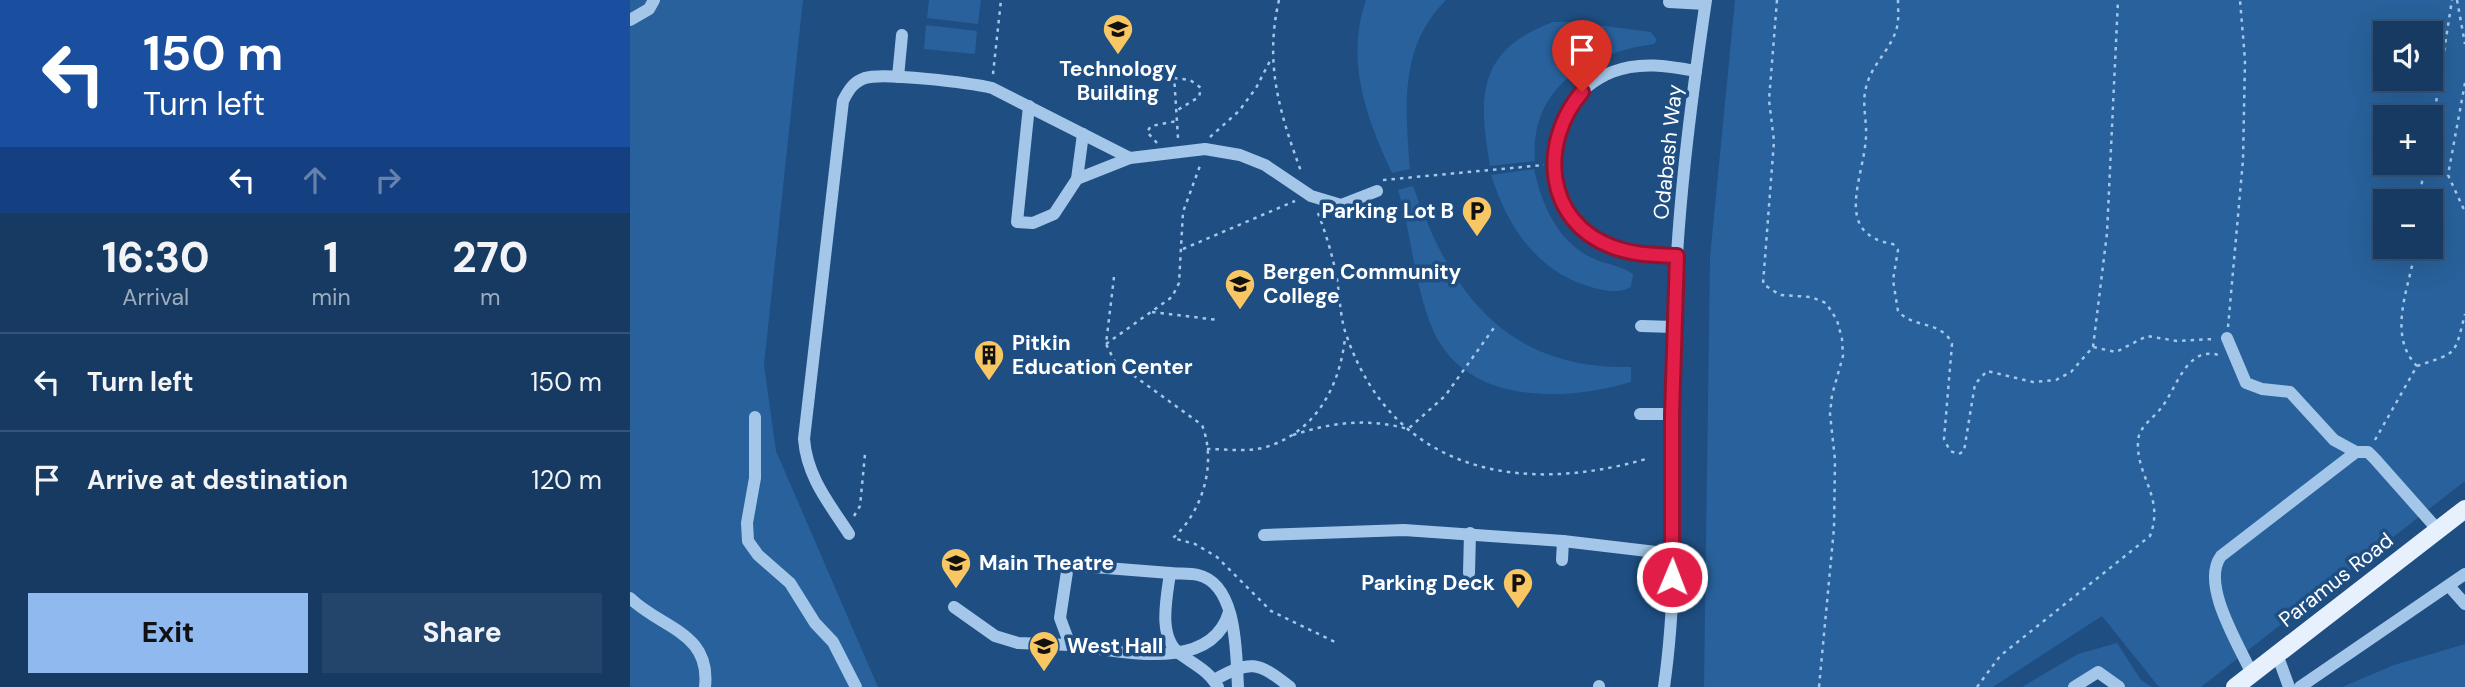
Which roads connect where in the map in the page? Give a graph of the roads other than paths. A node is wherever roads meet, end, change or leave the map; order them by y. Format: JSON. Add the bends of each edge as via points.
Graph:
{"nodes":[{"id":1,"x":654,"y":0,"type":"edge"},
{"id":2,"x":1669,"y":2,"type":"dead end"},
{"id":3,"x":1705,"y":2,"type":"edge"},
{"id":4,"x":630,"y":20,"type":"edge"},
{"id":5,"x":902,"y":35,"type":"dead end"},
{"id":6,"x":1696,"y":71,"type":"junction"},
{"id":7,"x":898,"y":77,"type":"junction"},
{"id":8,"x":1029,"y":106,"type":"junction"},
{"id":9,"x":1083,"y":134,"type":"junction"},
{"id":10,"x":1130,"y":158,"type":"junction"},
{"id":11,"x":1077,"y":179,"type":"junction"},
{"id":12,"x":1376,"y":186,"type":"road end"},
{"id":13,"x":1677,"y":256,"type":"junction"},
{"id":14,"x":1641,"y":326,"type":"dead end"},
{"id":15,"x":1674,"y":327,"type":"junction"},
{"id":16,"x":2227,"y":338,"type":"road end"},
{"id":17,"x":1640,"y":414,"type":"dead end"},
{"id":18,"x":1672,"y":414,"type":"junction"},
{"id":19,"x":755,"y":417,"type":"dead end"},
{"id":20,"x":2356,"y":452,"type":"junction"},
{"id":21,"x":2465,"y":509,"type":"edge"},
{"id":22,"x":2438,"y":530,"type":"junction"},
{"id":23,"x":1470,"y":533,"type":"junction"},
{"id":24,"x":849,"y":534,"type":"dead end"},
{"id":25,"x":1264,"y":535,"type":"dead end"},
{"id":26,"x":1563,"y":541,"type":"junction"},
{"id":27,"x":1673,"y":554,"type":"junction"},
{"id":28,"x":1562,"y":559,"type":"dead end"},
{"id":29,"x":1170,"y":573,"type":"junction"},
{"id":30,"x":1469,"y":573,"type":"dead end"},
{"id":31,"x":2465,"y":574,"type":"edge"},
{"id":32,"x":2449,"y":586,"type":"junction"},
{"id":33,"x":630,"y":598,"type":"edge"},
{"id":34,"x":2465,"y":604,"type":"edge"},
{"id":35,"x":954,"y":607,"type":"dead end"},
{"id":36,"x":1229,"y":612,"type":"junction"},
{"id":37,"x":1070,"y":645,"type":"junction"},
{"id":38,"x":1178,"y":653,"type":"junction"},
{"id":39,"x":2277,"y":654,"type":"junction"},
{"id":40,"x":1236,"y":667,"type":"junction"},
{"id":41,"x":2252,"y":674,"type":"junction"},
{"id":42,"x":1216,"y":683,"type":"edge"},
{"id":43,"x":705,"y":687,"type":"edge"},
{"id":44,"x":856,"y":687,"type":"edge"},
{"id":45,"x":1238,"y":687,"type":"edge"},
{"id":46,"x":1290,"y":687,"type":"edge"},
{"id":47,"x":1664,"y":687,"type":"edge"},
{"id":48,"x":2074,"y":687,"type":"edge"},
{"id":49,"x":2119,"y":687,"type":"edge"},
{"id":50,"x":2235,"y":687,"type":"edge"},
{"id":51,"x":2289,"y":687,"type":"edge"},
{"id":52,"x":2300,"y":687,"type":"edge"}],
"edges":[{"from":1,"to":4,"type":"street","via":[[649,9]]},
{"from":2,"to":3,"type":"street"},
{"from":3,"to":6,"type":"street","name":"Odabash Way"},
{"from":5,"to":7,"type":"street"},
{"from":6,"to":13,"type":"street","name":"Odabash Way"},
{"from":6,"to":13,"type":"street","via":[[1648,65],[1614,71],[1596,80],[1569,107],[1558,128],[1554,165],[1560,196],[1574,220],[1592,236],[1635,253]]},
{"from":7,"to":8,"type":"street","via":[[970,83]]},
{"from":7,"to":24,"type":"street","via":[[866,78],[851,86],[843,102],[804,439],[811,474]]},
{"from":8,"to":9,"type":"street"},
{"from":8,"to":11,"type":"street","via":[[1017,222],[1033,223],[1054,214]]},
{"from":9,"to":10,"type":"street"},
{"from":9,"to":11,"type":"street"},
{"from":10,"to":11,"type":"street"},
{"from":10,"to":12,"type":"street","via":[[1205,149],[1240,155],[1311,196],[1341,205]]},
{"from":13,"to":15,"type":"street","name":"Odabash Way"},
{"from":14,"to":15,"type":"street"},
{"from":15,"to":18,"type":"street","name":"Odabash Way"},
{"from":16,"to":20,"type":"street","via":[[2246,383],[2290,392],[2334,440]]},
{"from":17,"to":18,"type":"street"},
{"from":18,"to":27,"type":"street","name":"Odabash Way"},
{"from":19,"to":44,"type":"street","via":[[748,541],[790,583],[833,642]]},
{"from":20,"to":22,"type":"street","via":[[2368,452]]},
{"from":20,"to":41,"type":"street","via":[[2221,555],[2214,566],[2221,607]]},
{"from":21,"to":22,"type":"main road","name":"Paramus Road"},
{"from":22,"to":39,"type":"main road","name":"Paramus Road"},
{"from":23,"to":25,"type":"street","via":[[1404,530]]},
{"from":23,"to":26,"type":"street"},
{"from":23,"to":30,"type":"street"},
{"from":26,"to":27,"type":"street"},
{"from":26,"to":28,"type":"street"},
{"from":27,"to":47,"type":"street","name":"Odabash Way"},
{"from":29,"to":36,"type":"street","via":[[1199,575],[1215,584]]},
{"from":29,"to":37,"type":"street","via":[[1068,565],[1060,618]]},
{"from":29,"to":38,"type":"street","via":[[1165,619]]},
{"from":31,"to":32,"type":"street"},
{"from":32,"to":34,"type":"street"},
{"from":32,"to":52,"type":"street"},
{"from":33,"to":43,"type":"street","via":[[696,647],[704,661]]},
{"from":35,"to":37,"type":"street","via":[[995,636],[1018,643]]},
{"from":36,"to":38,"type":"street","via":[[1225,628],[1217,636]]},
{"from":36,"to":40,"type":"street"},
{"from":37,"to":38,"type":"street"},
{"from":38,"to":42,"type":"street"},
{"from":39,"to":41,"type":"main road","name":"Paramus Road"},
{"from":39,"to":51,"type":"street"},
{"from":40,"to":42,"type":"street"},
{"from":40,"to":45,"type":"street"},
{"from":40,"to":46,"type":"street","via":[[1252,664],[1265,668]]},
{"from":41,"to":50,"type":"main road","name":"Paramus Road"},
{"from":48,"to":49,"type":"street","via":[[2098,673]]}]}
